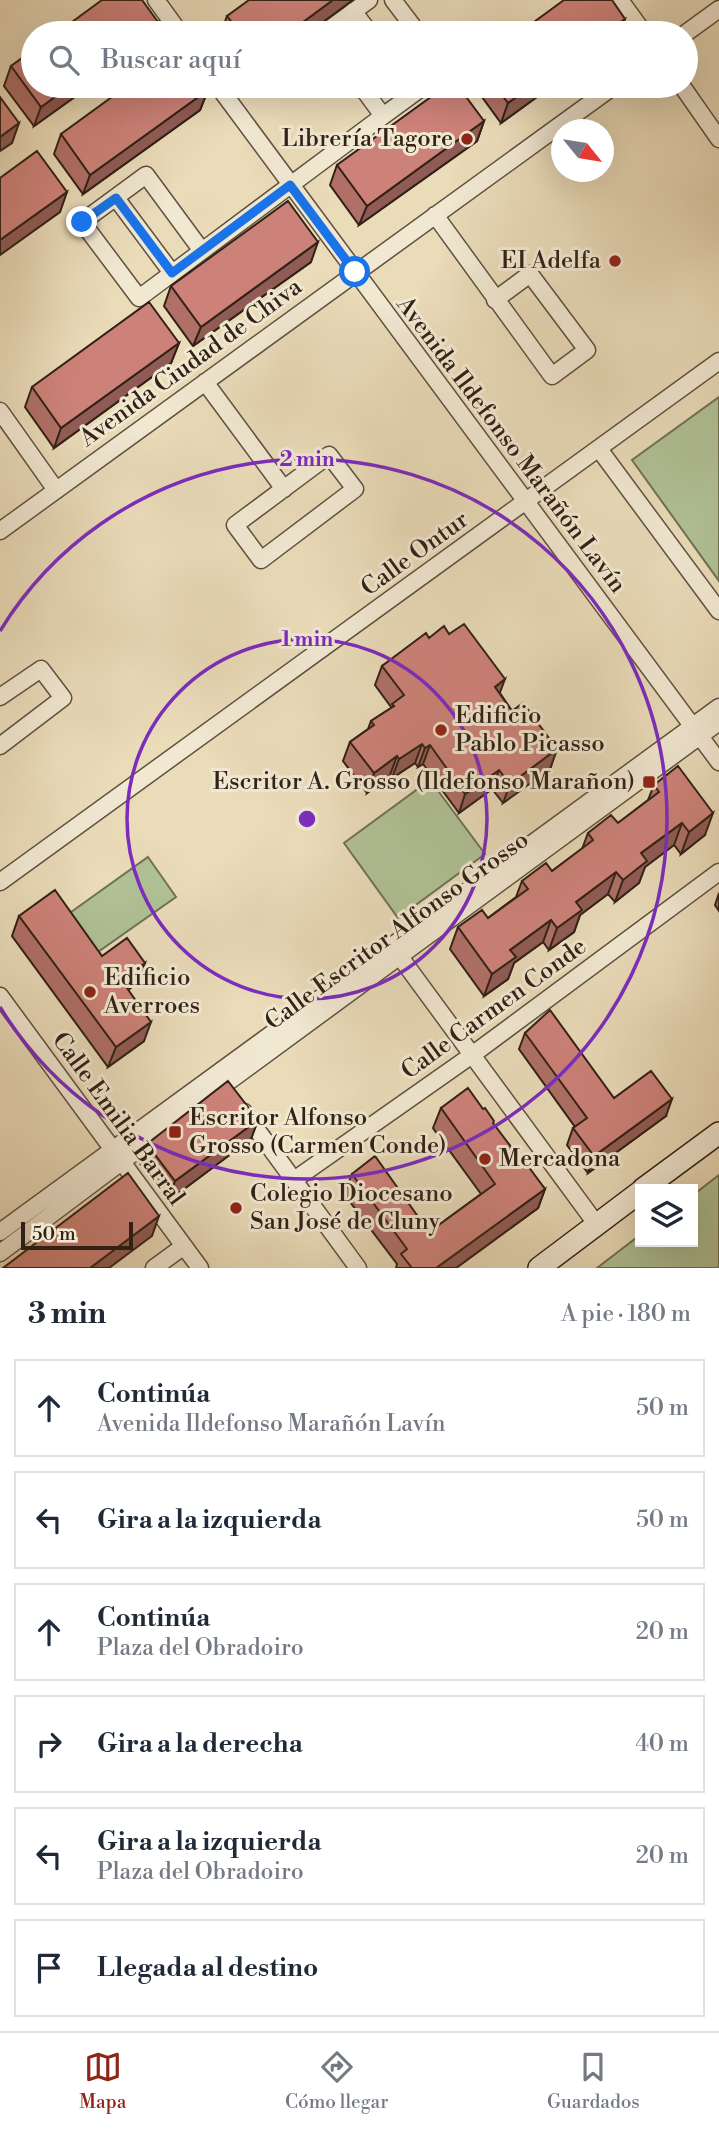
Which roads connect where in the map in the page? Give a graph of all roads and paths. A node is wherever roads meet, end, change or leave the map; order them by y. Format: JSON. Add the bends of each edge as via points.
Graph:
{"nodes":[{"id":1,"x":156,"y":0,"type":"edge"},
{"id":2,"x":369,"y":0,"type":"edge"},
{"id":3,"x":394,"y":0,"type":"edge"},
{"id":4,"x":620,"y":0,"type":"edge"},
{"id":5,"x":719,"y":9,"type":"edge"},
{"id":6,"x":354,"y":11,"type":"junction"},
{"id":7,"x":171,"y":21,"type":"edge"},
{"id":8,"x":340,"y":21,"type":"edge"},
{"id":9,"x":361,"y":21,"type":"edge"},
{"id":10,"x":409,"y":21,"type":"edge"},
{"id":11,"x":636,"y":21,"type":"edge"},
{"id":12,"x":698,"y":24,"type":"edge"},
{"id":13,"x":227,"y":98,"type":"edge"},
{"id":14,"x":370,"y":98,"type":"edge"},
{"id":15,"x":404,"y":98,"type":"edge"},
{"id":16,"x":597,"y":98,"type":"edge"},
{"id":17,"x":690,"y":98,"type":"edge"},
{"id":18,"x":383,"y":116,"type":"junction"},
{"id":19,"x":719,"y":139,"type":"edge"},
{"id":20,"x":290,"y":185,"type":"junction"},
{"id":21,"x":116,"y":198,"type":"junction"},
{"id":22,"x":435,"y":215,"type":"junction"},
{"id":23,"x":202,"y":251,"type":"junction"},
{"id":24,"x":355,"y":272,"type":"junction"},
{"id":25,"x":172,"y":273,"type":"junction"},
{"id":26,"x":495,"y":300,"type":"junction"},
{"id":27,"x":719,"y":361,"type":"edge"},
{"id":28,"x":205,"y":382,"type":"junction"},
{"id":29,"x":0,"y":411,"type":"edge"},
{"id":30,"x":599,"y":449,"type":"junction"},
{"id":31,"x":284,"y":489,"type":"junction"},
{"id":32,"x":57,"y":490,"type":"junction"},
{"id":33,"x":526,"y":502,"type":"junction"},
{"id":34,"x":0,"y":531,"type":"edge"},
{"id":35,"x":719,"y":611,"type":"edge"},
{"id":36,"x":0,"y":697,"type":"edge"},
{"id":37,"x":719,"y":707,"type":"edge"},
{"id":38,"x":719,"y":722,"type":"edge"},
{"id":39,"x":696,"y":731,"type":"junction"},
{"id":40,"x":0,"y":746,"type":"edge"},
{"id":41,"x":719,"y":762,"type":"edge"},
{"id":42,"x":719,"y":872,"type":"edge"},
{"id":43,"x":0,"y":881,"type":"edge"},
{"id":44,"x":397,"y":951,"type":"junction"},
{"id":45,"x":3,"y":1005,"type":"edge"},
{"id":46,"x":472,"y":1055,"type":"junction"},
{"id":47,"x":224,"y":1085,"type":"junction"},
{"id":48,"x":719,"y":1133,"type":"edge"},
{"id":49,"x":117,"y":1156,"type":"junction"},
{"id":50,"x":294,"y":1180,"type":"junction"},
{"id":51,"x":650,"y":1184,"type":"edge"},
{"id":52,"x":635,"y":1195,"type":"edge"},
{"id":53,"x":597,"y":1225,"type":"junction"},
{"id":54,"x":0,"y":1232,"type":"edge"},
{"id":55,"x":184,"y":1246,"type":"junction"},
{"id":56,"x":0,"y":1253,"type":"edge"},
{"id":57,"x":154,"y":1268,"type":"edge"},
{"id":58,"x":200,"y":1268,"type":"edge"},
{"id":59,"x":358,"y":1268,"type":"edge"},
{"id":60,"x":539,"y":1268,"type":"edge"}],
"edges":[{"from":1,"to":7,"type":"street"},
{"from":2,"to":6,"type":"street"},
{"from":3,"to":10,"type":"street"},
{"from":4,"to":11,"type":"street"},
{"from":5,"to":12,"type":"street"},
{"from":6,"to":8,"type":"street"},
{"from":6,"to":9,"type":"street"},
{"from":13,"to":20,"type":"street","name":"Avenida Ildefonso Marañón Lavín"},
{"from":14,"to":18,"type":"street"},
{"from":15,"to":18,"type":"street"},
{"from":16,"to":22,"type":"street","name":"Avenida Ciudad de Chiva"},
{"from":17,"to":19,"type":"street"},
{"from":18,"to":20,"type":"street"},
{"from":20,"to":23,"type":"street"},
{"from":20,"to":24,"type":"street","name":"Avenida Ildefonso Marañón Lavín"},
{"from":21,"to":23,"type":"street","via":[[146,175]]},
{"from":21,"to":25,"type":"street"},
{"from":21,"to":25,"type":"street","via":[[82,222],[114,266],[139,298]]},
{"from":22,"to":24,"type":"street","name":"Avenida Ciudad de Chiva"},
{"from":22,"to":26,"type":"street"},
{"from":23,"to":25,"type":"street"},
{"from":24,"to":28,"type":"street","name":"Avenida Ciudad de Chiva"},
{"from":24,"to":33,"type":"street","name":"Avenida Ildefonso Marañón Lavín"},
{"from":26,"to":26,"type":"street","via":[[552,376],[587,350],[530,274]]},
{"from":27,"to":30,"type":"street","name":"Calle Ontur"},
{"from":28,"to":31,"type":"street"},
{"from":28,"to":32,"type":"street","name":"Avenida Ciudad de Chiva"},
{"from":29,"to":32,"type":"street"},
{"from":30,"to":33,"type":"street","name":"Calle Ontur"},
{"from":30,"to":35,"type":"street"},
{"from":31,"to":31,"type":"street","via":[[235,525],[261,560],[355,489],[329,455]]},
{"from":32,"to":34,"type":"street","name":"Avenida Ciudad de Chiva"},
{"from":33,"to":39,"type":"street","name":"Avenida Ildefonso Marañón Lavín"},
{"from":33,"to":43,"type":"street","name":"Calle Ontur"},
{"from":36,"to":40,"type":"street","via":[[41,669],[64,698]]},
{"from":37,"to":39,"type":"street"},
{"from":38,"to":39,"type":"street"},
{"from":39,"to":41,"type":"street","name":"Avenida Ildefonso Marañón Lavín"},
{"from":39,"to":44,"type":"street","name":"Calle Escritor Alfonso Grosso"},
{"from":42,"to":46,"type":"street","name":"Calle Carmen Conde"},
{"from":44,"to":46,"type":"street"},
{"from":44,"to":47,"type":"street","name":"Calle Escritor Alfonso Grosso"},
{"from":44,"to":49,"type":"street","name":"Calle Escritor Alfonso Grosso"},
{"from":45,"to":49,"type":"street","name":"Calle Emilia Barral"},
{"from":46,"to":50,"type":"street","name":"Calle Carmen Conde"},
{"from":46,"to":53,"type":"street"},
{"from":47,"to":49,"type":"street","name":"Calle Escritor Alfonso Grosso"},
{"from":47,"to":50,"type":"street"},
{"from":48,"to":51,"type":"street"},
{"from":49,"to":54,"type":"street"},
{"from":49,"to":55,"type":"street","name":"Calle Emilia Barral"},
{"from":49,"to":56,"type":"street"},
{"from":50,"to":59,"type":"street"},
{"from":52,"to":53,"type":"street"},
{"from":53,"to":60,"type":"street"},
{"from":55,"to":57,"type":"street"},
{"from":55,"to":58,"type":"street","name":"Calle Emilia Barral"}]}
